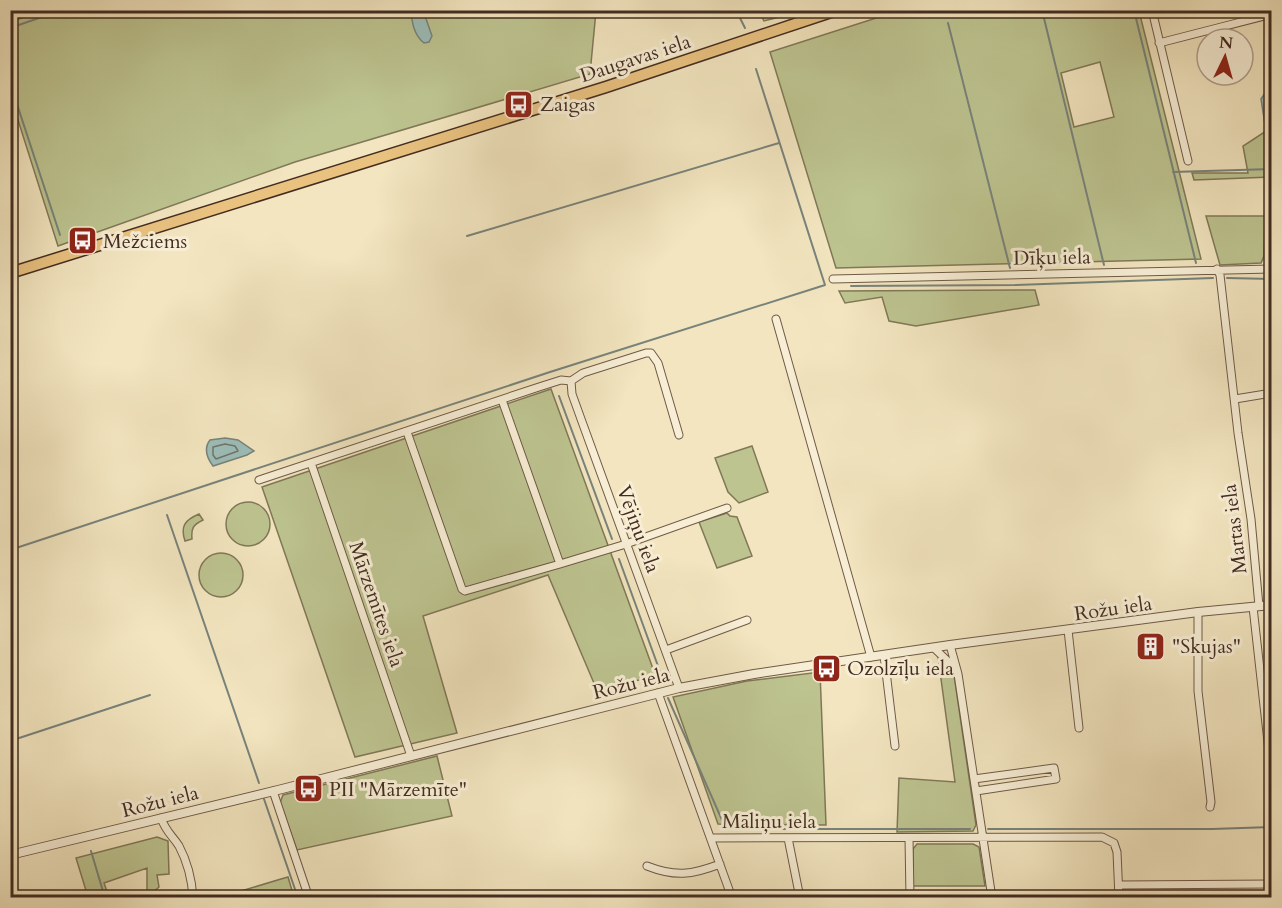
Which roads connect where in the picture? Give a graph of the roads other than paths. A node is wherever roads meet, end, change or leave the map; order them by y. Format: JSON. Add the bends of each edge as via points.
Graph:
{"nodes":[{"id":1,"x":837,"y":10,"type":"edge"},
{"id":2,"x":1152,"y":10,"type":"edge"},
{"id":3,"x":1272,"y":14,"type":"edge"},
{"id":4,"x":1159,"y":43,"type":"junction"},
{"id":5,"x":1188,"y":162,"type":"dead end"},
{"id":6,"x":1217,"y":269,"type":"junction"},
{"id":7,"x":1272,"y":269,"type":"edge"},
{"id":8,"x":10,"y":273,"type":"edge"},
{"id":9,"x":833,"y":279,"type":"dead end"},
{"id":10,"x":776,"y":319,"type":"dead end"},
{"id":11,"x":571,"y":381,"type":"junction"},
{"id":12,"x":1272,"y":393,"type":"edge"},
{"id":13,"x":1234,"y":399,"type":"junction"},
{"id":14,"x":502,"y":400,"type":"junction"},
{"id":15,"x":407,"y":432,"type":"junction"},
{"id":16,"x":679,"y":435,"type":"dead end"},
{"id":17,"x":311,"y":463,"type":"junction"},
{"id":18,"x":259,"y":480,"type":"dead end"},
{"id":19,"x":727,"y":508,"type":"dead end"},
{"id":20,"x":626,"y":544,"type":"junction"},
{"id":21,"x":560,"y":564,"type":"junction"},
{"id":22,"x":1272,"y":605,"type":"edge"},
{"id":23,"x":1256,"y":607,"type":"junction"},
{"id":24,"x":1198,"y":612,"type":"junction"},
{"id":25,"x":747,"y":620,"type":"dead end"},
{"id":26,"x":1068,"y":630,"type":"junction"},
{"id":27,"x":950,"y":645,"type":"junction"},
{"id":28,"x":934,"y":648,"type":"junction"},
{"id":29,"x":666,"y":650,"type":"junction"},
{"id":30,"x":884,"y":655,"type":"junction"},
{"id":31,"x":871,"y":657,"type":"junction"},
{"id":32,"x":957,"y":669,"type":"junction"},
{"id":33,"x":679,"y":688,"type":"junction"},
{"id":34,"x":658,"y":693,"type":"junction"},
{"id":35,"x":1078,"y":728,"type":"dead end"},
{"id":36,"x":895,"y":746,"type":"dead end"},
{"id":37,"x":411,"y":756,"type":"junction"},
{"id":38,"x":1272,"y":778,"type":"edge"},
{"id":39,"x":974,"y":779,"type":"junction"},
{"id":40,"x":273,"y":791,"type":"junction"},
{"id":41,"x":976,"y":791,"type":"junction"},
{"id":42,"x":1210,"y":807,"type":"dead end"},
{"id":43,"x":160,"y":818,"type":"junction"},
{"id":44,"x":711,"y":838,"type":"junction"},
{"id":45,"x":788,"y":838,"type":"junction"},
{"id":46,"x":909,"y":838,"type":"junction"},
{"id":47,"x":982,"y":838,"type":"junction"},
{"id":48,"x":10,"y":855,"type":"edge"},
{"id":49,"x":720,"y":864,"type":"junction"},
{"id":50,"x":647,"y":866,"type":"dead end"},
{"id":51,"x":1272,"y":884,"type":"edge"},
{"id":52,"x":1119,"y":885,"type":"junction"},
{"id":53,"x":194,"y":897,"type":"edge"},
{"id":54,"x":309,"y":897,"type":"edge"},
{"id":55,"x":732,"y":897,"type":"edge"},
{"id":56,"x":800,"y":897,"type":"edge"},
{"id":57,"x":910,"y":897,"type":"edge"},
{"id":58,"x":992,"y":897,"type":"edge"},
{"id":59,"x":1119,"y":897,"type":"edge"}],
"edges":[{"from":1,"to":8,"type":"main road","name":"Daugavas iela","via":[[479,127]]},
{"from":2,"to":4,"type":"street"},
{"from":3,"to":4,"type":"street"},
{"from":4,"to":5,"type":"street"},
{"from":6,"to":7,"type":"street","name":"Dīķu iela"},
{"from":6,"to":9,"type":"street","name":"Dīķu iela"},
{"from":6,"to":13,"type":"street","name":"Martas iela"},
{"from":10,"to":31,"type":"street"},
{"from":11,"to":14,"type":"street"},
{"from":11,"to":16,"type":"street","via":[[583,373],[651,353],[658,363]]},
{"from":11,"to":20,"type":"street","name":"Vējiņu iela","via":[[572,394]]},
{"from":12,"to":13,"type":"street"},
{"from":13,"to":23,"type":"street","name":"Martas iela","via":[[1251,519]]},
{"from":14,"to":15,"type":"street"},
{"from":14,"to":21,"type":"street"},
{"from":15,"to":17,"type":"street"},
{"from":15,"to":21,"type":"street","via":[[465,591]]},
{"from":17,"to":18,"type":"street"},
{"from":17,"to":37,"type":"street","name":"Mārzemītes iela"},
{"from":19,"to":20,"type":"street"},
{"from":20,"to":21,"type":"street"},
{"from":20,"to":29,"type":"street","name":"Vējiņu iela"},
{"from":22,"to":23,"type":"street","name":"Rožu iela"},
{"from":23,"to":24,"type":"street","name":"Rožu iela"},
{"from":23,"to":38,"type":"street","name":"Martas iela"},
{"from":24,"to":26,"type":"street","name":"Rožu iela"},
{"from":24,"to":42,"type":"street","via":[[1198,691]]},
{"from":25,"to":29,"type":"street"},
{"from":26,"to":27,"type":"street","name":"Rožu iela"},
{"from":26,"to":35,"type":"street"},
{"from":27,"to":28,"type":"street","name":"Rožu iela"},
{"from":27,"to":32,"type":"street"},
{"from":28,"to":30,"type":"street","name":"Rožu iela"},
{"from":28,"to":32,"type":"street"},
{"from":29,"to":33,"type":"street","name":"Vējiņu iela"},
{"from":30,"to":31,"type":"street","name":"Rožu iela"},
{"from":30,"to":36,"type":"street"},
{"from":31,"to":33,"type":"street","name":"Rožu iela"},
{"from":32,"to":39,"type":"street"},
{"from":33,"to":34,"type":"street","name":"Rožu iela"},
{"from":34,"to":37,"type":"street","name":"Rožu iela"},
{"from":34,"to":44,"type":"street","name":"Māliņu iela"},
{"from":37,"to":40,"type":"street","name":"Rožu iela"},
{"from":39,"to":41,"type":"street"},
{"from":39,"to":41,"type":"street","via":[[1054,768],[1056,779]]},
{"from":40,"to":43,"type":"street","name":"Rožu iela"},
{"from":40,"to":54,"type":"street"},
{"from":41,"to":47,"type":"street"},
{"from":43,"to":48,"type":"street","name":"Rožu iela"},
{"from":43,"to":53,"type":"street","via":[[182,853]]},
{"from":44,"to":45,"type":"street","name":"Māliņu iela"},
{"from":44,"to":49,"type":"street"},
{"from":45,"to":46,"type":"street","name":"Māliņu iela"},
{"from":45,"to":56,"type":"street"},
{"from":46,"to":47,"type":"street","name":"Māliņu iela"},
{"from":46,"to":57,"type":"street"},
{"from":47,"to":52,"type":"street","name":"Māliņu iela","via":[[1102,837],[1114,843]]},
{"from":47,"to":58,"type":"street"},
{"from":49,"to":50,"type":"street","via":[[688,874]]},
{"from":49,"to":55,"type":"street"},
{"from":51,"to":52,"type":"street"},
{"from":52,"to":59,"type":"street"}]}
